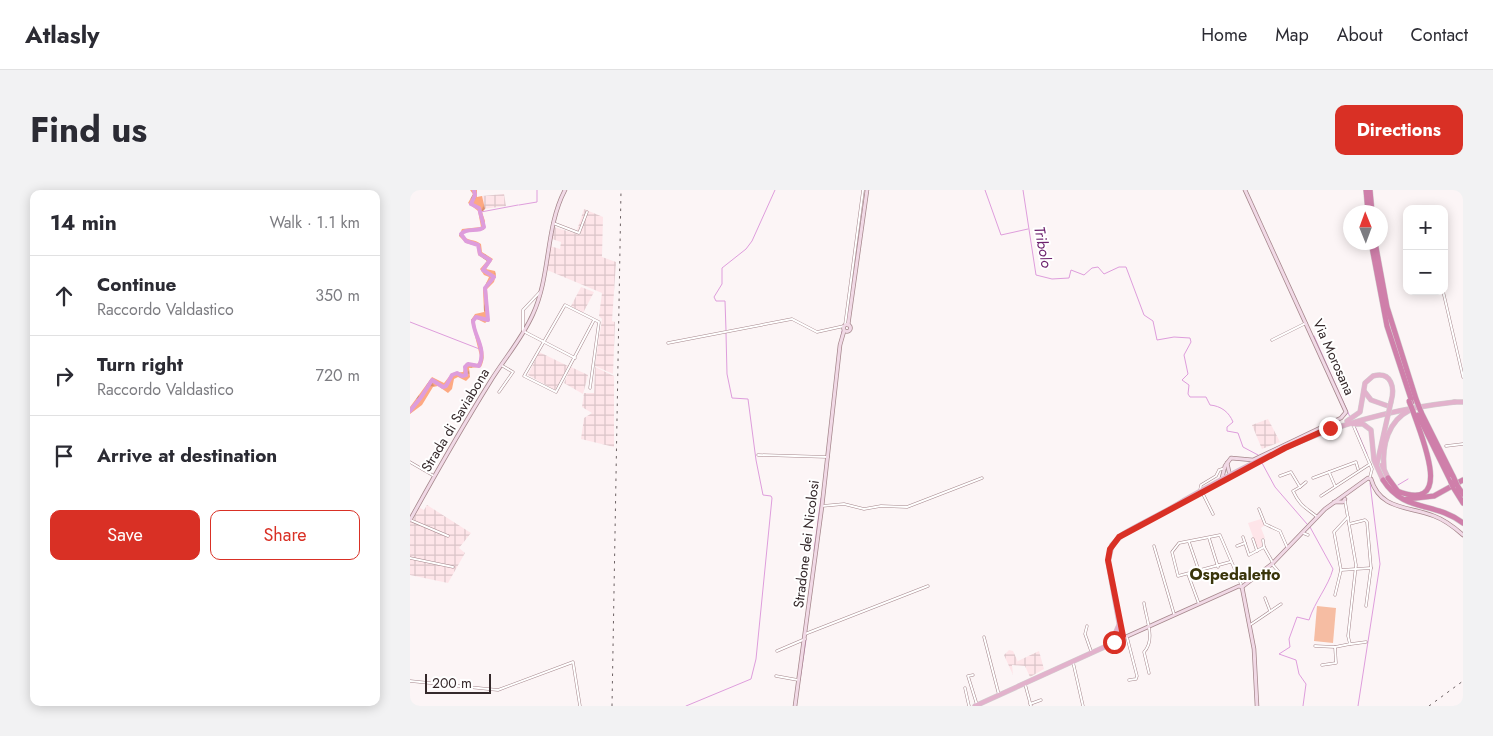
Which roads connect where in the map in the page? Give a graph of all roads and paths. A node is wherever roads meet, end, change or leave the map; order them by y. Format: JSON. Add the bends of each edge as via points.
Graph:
{"nodes":[{"id":1,"x":863,"y":190,"type":"edge"},
{"id":2,"x":867,"y":190,"type":"edge"},
{"id":3,"x":1245,"y":190,"type":"edge"},
{"id":4,"x":1366,"y":190,"type":"edge"},
{"id":5,"x":1370,"y":190,"type":"edge"},
{"id":6,"x":565,"y":191,"type":"edge"},
{"id":7,"x":1367,"y":205,"type":"edge"},
{"id":8,"x":1371,"y":205,"type":"edge"},
{"id":9,"x":587,"y":212,"type":"dead end"},
{"id":10,"x":553,"y":223,"type":"junction"},
{"id":11,"x":1372,"y":250,"type":"edge"},
{"id":12,"x":1377,"y":250,"type":"edge"},
{"id":13,"x":541,"y":292,"type":"junction"},
{"id":14,"x":1444,"y":295,"type":"edge"},
{"id":15,"x":594,"y":320,"type":"junction"},
{"id":16,"x":1307,"y":323,"type":"junction"},
{"id":17,"x":846,"y":326,"type":"junction"},
{"id":18,"x":844,"y":331,"type":"junction"},
{"id":19,"x":525,"y":332,"type":"junction"},
{"id":20,"x":1272,"y":340,"type":"dead end"},
{"id":21,"x":544,"y":342,"type":"junction"},
{"id":22,"x":668,"y":343,"type":"dead end"},
{"id":23,"x":575,"y":358,"type":"junction"},
{"id":24,"x":501,"y":365,"type":"junction"},
{"id":25,"x":1463,"y":376,"type":"edge"},
{"id":26,"x":1364,"y":387,"type":"junction"},
{"id":27,"x":590,"y":388,"type":"dead end"},
{"id":28,"x":499,"y":392,"type":"dead end"},
{"id":29,"x":1455,"y":402,"type":"junction"},
{"id":30,"x":1463,"y":402,"type":"edge"},
{"id":31,"x":1390,"y":405,"type":"junction"},
{"id":32,"x":1415,"y":407,"type":"junction"},
{"id":33,"x":1354,"y":427,"type":"dead end"},
{"id":34,"x":1330,"y":428,"type":"junction"},
{"id":35,"x":1320,"y":432,"type":"junction"},
{"id":36,"x":1463,"y":444,"type":"edge"},
{"id":37,"x":1446,"y":446,"type":"dead end"},
{"id":38,"x":1276,"y":453,"type":"junction"},
{"id":39,"x":1379,"y":453,"type":"junction"},
{"id":40,"x":758,"y":454,"type":"dead end"},
{"id":41,"x":828,"y":457,"type":"junction"},
{"id":42,"x":1261,"y":459,"type":"junction"},
{"id":43,"x":410,"y":462,"type":"edge"},
{"id":44,"x":1227,"y":462,"type":"junction"},
{"id":45,"x":1370,"y":464,"type":"junction"},
{"id":46,"x":1252,"y":466,"type":"junction"},
{"id":47,"x":1377,"y":467,"type":"junction"},
{"id":48,"x":1384,"y":468,"type":"junction"},
{"id":49,"x":1224,"y":470,"type":"junction"},
{"id":50,"x":1229,"y":470,"type":"junction"},
{"id":51,"x":1359,"y":470,"type":"junction"},
{"id":52,"x":1329,"y":472,"type":"junction"},
{"id":53,"x":435,"y":476,"type":"junction"},
{"id":54,"x":1230,"y":476,"type":"junction"},
{"id":55,"x":1280,"y":476,"type":"dead end"},
{"id":56,"x":1370,"y":477,"type":"junction"},
{"id":57,"x":982,"y":478,"type":"dead end"},
{"id":58,"x":1313,"y":478,"type":"dead end"},
{"id":59,"x":1386,"y":479,"type":"junction"},
{"id":60,"x":1463,"y":480,"type":"edge"},
{"id":61,"x":1306,"y":482,"type":"dead end"},
{"id":62,"x":1336,"y":486,"type":"junction"},
{"id":63,"x":1300,"y":487,"type":"junction"},
{"id":64,"x":1457,"y":487,"type":"edge"},
{"id":65,"x":1203,"y":491,"type":"junction"},
{"id":66,"x":1397,"y":494,"type":"junction"},
{"id":67,"x":1320,"y":496,"type":"dead end"},
{"id":68,"x":1343,"y":501,"type":"junction"},
{"id":69,"x":1463,"y":503,"type":"edge"},
{"id":70,"x":822,"y":506,"type":"junction"},
{"id":71,"x":1259,"y":509,"type":"dead end"},
{"id":72,"x":1213,"y":514,"type":"dead end"},
{"id":73,"x":1317,"y":517,"type":"junction"},
{"id":74,"x":1348,"y":517,"type":"junction"},
{"id":75,"x":410,"y":520,"type":"edge"},
{"id":76,"x":1463,"y":523,"type":"edge"},
{"id":77,"x":1349,"y":524,"type":"junction"},
{"id":78,"x":1303,"y":533,"type":"junction"},
{"id":79,"x":1463,"y":535,"type":"edge"},
{"id":80,"x":448,"y":536,"type":"dead end"},
{"id":81,"x":1308,"y":536,"type":"dead end"},
{"id":82,"x":1243,"y":537,"type":"dead end"},
{"id":83,"x":1208,"y":538,"type":"junction"},
{"id":84,"x":1252,"y":539,"type":"dead end"},
{"id":85,"x":1262,"y":540,"type":"dead end"},
{"id":86,"x":1189,"y":542,"type":"junction"},
{"id":87,"x":1245,"y":543,"type":"junction"},
{"id":88,"x":1154,"y":546,"type":"dead end"},
{"id":89,"x":1237,"y":546,"type":"dead end"},
{"id":90,"x":1264,"y":547,"type":"junction"},
{"id":91,"x":1288,"y":549,"type":"junction"},
{"id":92,"x":1257,"y":551,"type":"junction"},
{"id":93,"x":410,"y":558,"type":"edge"},
{"id":94,"x":1230,"y":562,"type":"junction"},
{"id":95,"x":1272,"y":563,"type":"junction"},
{"id":96,"x":453,"y":567,"type":"dead end"},
{"id":97,"x":1218,"y":567,"type":"junction"},
{"id":98,"x":1371,"y":568,"type":"junction"},
{"id":99,"x":1356,"y":569,"type":"junction"},
{"id":100,"x":1341,"y":570,"type":"junction"},
{"id":101,"x":1199,"y":572,"type":"junction"},
{"id":102,"x":1188,"y":574,"type":"junction"},
{"id":103,"x":1278,"y":577,"type":"dead end"},
{"id":104,"x":1241,"y":585,"type":"junction"},
{"id":105,"x":928,"y":586,"type":"dead end"},
{"id":106,"x":1336,"y":595,"type":"dead end"},
{"id":107,"x":1265,"y":598,"type":"dead end"},
{"id":108,"x":1144,"y":604,"type":"dead end"},
{"id":109,"x":1199,"y":604,"type":"junction"},
{"id":110,"x":1281,"y":604,"type":"dead end"},
{"id":111,"x":1366,"y":606,"type":"dead end"},
{"id":112,"x":1270,"y":611,"type":"junction"},
{"id":113,"x":1175,"y":615,"type":"junction"},
{"id":114,"x":1250,"y":625,"type":"junction"},
{"id":115,"x":1087,"y":626,"type":"dead end"},
{"id":116,"x":1148,"y":628,"type":"junction"},
{"id":117,"x":805,"y":636,"type":"junction"},
{"id":118,"x":1121,"y":636,"type":"junction"},
{"id":119,"x":984,"y":637,"type":"dead end"},
{"id":120,"x":1366,"y":642,"type":"dead end"},
{"id":121,"x":1350,"y":644,"type":"junction"},
{"id":122,"x":1315,"y":646,"type":"dead end"},
{"id":123,"x":1335,"y":647,"type":"junction"},
{"id":124,"x":777,"y":651,"type":"dead end"},
{"id":125,"x":1092,"y":653,"type":"junction"},
{"id":126,"x":1073,"y":662,"type":"junction"},
{"id":127,"x":1322,"y":665,"type":"dead end"},
{"id":128,"x":1149,"y":673,"type":"dead end"},
{"id":129,"x":973,"y":675,"type":"dead end"},
{"id":130,"x":776,"y":676,"type":"dead end"},
{"id":131,"x":799,"y":680,"type":"junction"},
{"id":132,"x":1129,"y":680,"type":"dead end"},
{"id":133,"x":410,"y":681,"type":"edge"},
{"id":134,"x":1025,"y":684,"type":"junction"},
{"id":135,"x":965,"y":688,"type":"dead end"},
{"id":136,"x":999,"y":695,"type":"junction"},
{"id":137,"x":1041,"y":700,"type":"dead end"},
{"id":138,"x":1030,"y":705,"type":"edge"},
{"id":139,"x":580,"y":706,"type":"edge"},
{"id":140,"x":795,"y":706,"type":"edge"},
{"id":141,"x":969,"y":706,"type":"edge"},
{"id":142,"x":976,"y":706,"type":"edge"},
{"id":143,"x":1083,"y":706,"type":"edge"},
{"id":144,"x":1257,"y":706,"type":"edge"}],
"edges":[{"from":1,"to":17,"type":"street","name":"Stradone dei Nicolosi"},
{"from":2,"to":17,"type":"street","name":"Stradone dei Nicolosi"},
{"from":3,"to":16,"type":"street","name":"Via Morosana"},
{"from":4,"to":7,"type":"highway"},
{"from":5,"to":8,"type":"highway"},
{"from":6,"to":10,"type":"street"},
{"from":9,"to":10,"type":"street","via":[[579,233]]},
{"from":10,"to":13,"type":"street"},
{"from":11,"to":32,"type":"highway","via":[[1383,309],[1402,376]]},
{"from":12,"to":32,"type":"highway","via":[[1387,307]]},
{"from":13,"to":19,"type":"street"},
{"from":13,"to":19,"type":"street","via":[[523,310]]},
{"from":14,"to":25,"type":"street"},
{"from":15,"to":21,"type":"street","via":[[565,305]]},
{"from":15,"to":23,"type":"street"},
{"from":15,"to":27,"type":"street","via":[[599,322]]},
{"from":16,"to":20,"type":"street"},
{"from":16,"to":44,"type":"street","name":"Via Morosana","via":[[1345,414],[1254,459],[1234,458]]},
{"from":17,"to":18,"type":"street","name":"Stradone dei Nicolosi"},
{"from":17,"to":18,"type":"street","name":"Stradone dei Nicolosi","via":[[850,330]]},
{"from":17,"to":22,"type":"street","via":[[817,332],[792,319]]},
{"from":18,"to":41,"type":"street","name":"Stradone dei Nicolosi"},
{"from":19,"to":21,"type":"street"},
{"from":19,"to":24,"type":"street"},
{"from":21,"to":23,"type":"street"},
{"from":21,"to":23,"type":"street","via":[[524,376],[556,392]]},
{"from":24,"to":28,"type":"street","name":"Strada di Saviabona","via":[[512,372]]},
{"from":24,"to":53,"type":"street","name":"Strada di Saviabona"},
{"from":26,"to":31,"type":"main road","via":[[1371,400]]},
{"from":26,"to":31,"type":"main road","via":[[1371,376],[1385,376],[1393,384]]},
{"from":26,"to":34,"type":"main road","via":[[1358,415]]},
{"from":29,"to":30,"type":"main road"},
{"from":29,"to":32,"type":"main road"},
{"from":29,"to":34,"type":"main road","via":[[1386,412]]},
{"from":31,"to":32,"type":"main road"},
{"from":31,"to":39,"type":"main road","bridge":true},
{"from":32,"to":48,"type":"main road","via":[[1397,419],[1390,431],[1384,448]]},
{"from":32,"to":64,"type":"highway"},
{"from":32,"to":66,"type":"highway","via":[[1432,479],[1420,494]]},
{"from":33,"to":45,"type":"street"},
{"from":34,"to":35,"type":"main road"},
{"from":35,"to":38,"type":"main road"},
{"from":35,"to":47,"type":"main road","via":[[1356,423],[1368,426],[1373,434],[1373,456]]},
{"from":36,"to":37,"type":"street"},
{"from":38,"to":42,"type":"main road"},
{"from":38,"to":46,"type":"main road"},
{"from":39,"to":47,"type":"main road"},
{"from":39,"to":48,"type":"main road"},
{"from":40,"to":41,"type":"street"},
{"from":41,"to":70,"type":"street","name":"Stradone dei Nicolosi"},
{"from":42,"to":50,"type":"street","via":[[1236,471]]},
{"from":42,"to":54,"type":"main road"},
{"from":43,"to":53,"type":"street"},
{"from":44,"to":49,"type":"street"},
{"from":44,"to":50,"type":"street"},
{"from":45,"to":51,"type":"street"},
{"from":45,"to":56,"type":"street","via":[[1373,471]]},
{"from":46,"to":54,"type":"street"},
{"from":46,"to":65,"type":"main road"},
{"from":47,"to":59,"type":"main road"},
{"from":48,"to":59,"type":"main road"},
{"from":49,"to":50,"type":"street"},
{"from":49,"to":54,"type":"street"},
{"from":49,"to":65,"type":"street","via":[[1221,479]]},
{"from":50,"to":54,"type":"street"},
{"from":51,"to":52,"type":"street","via":[[1356,462]]},
{"from":51,"to":62,"type":"street"},
{"from":52,"to":58,"type":"street"},
{"from":52,"to":62,"type":"street"},
{"from":53,"to":75,"type":"street","name":"Strada di Saviabona"},
{"from":54,"to":65,"type":"main road"},
{"from":55,"to":63,"type":"street","via":[[1291,472]]},
{"from":56,"to":68,"type":"street","via":[[1347,492]]},
{"from":56,"to":79,"type":"street","via":[[1379,496],[1386,501],[1433,515]]},
{"from":57,"to":70,"type":"street","via":[[908,507],[864,509],[844,504]]},
{"from":59,"to":66,"type":"highway"},
{"from":60,"to":66,"type":"highway","via":[[1434,496],[1418,499]]},
{"from":61,"to":63,"type":"street"},
{"from":62,"to":67,"type":"street"},
{"from":63,"to":73,"type":"street","via":[[1293,491],[1296,498],[1304,509]]},
{"from":64,"to":69,"type":"highway"},
{"from":65,"to":72,"type":"street"},
{"from":65,"to":118,"type":"main road","via":[[1124,533],[1112,545],[1108,565]]},
{"from":66,"to":76,"type":"highway","via":[[1441,510]]},
{"from":68,"to":73,"type":"street","via":[[1334,503]]},
{"from":68,"to":74,"type":"street"},
{"from":70,"to":117,"type":"street","name":"Stradone dei Nicolosi"},
{"from":71,"to":91,"type":"street","via":[[1265,524],[1280,531]]},
{"from":73,"to":78,"type":"street"},
{"from":74,"to":77,"type":"street"},
{"from":74,"to":100,"type":"street","via":[[1334,532]]},
{"from":75,"to":80,"type":"street","name":"Strada di Saviabona"},
{"from":77,"to":98,"type":"street","via":[[1367,521]]},
{"from":77,"to":99,"type":"street"},
{"from":78,"to":81,"type":"street"},
{"from":78,"to":91,"type":"street"},
{"from":82,"to":87,"type":"street"},
{"from":83,"to":86,"type":"street"},
{"from":83,"to":94,"type":"street","via":[[1221,535]]},
{"from":83,"to":97,"type":"street"},
{"from":84,"to":92,"type":"street"},
{"from":85,"to":90,"type":"street"},
{"from":86,"to":101,"type":"street"},
{"from":86,"to":102,"type":"street","via":[[1179,543],[1172,556],[1178,576]]},
{"from":87,"to":89,"type":"street"},
{"from":87,"to":92,"type":"street","via":[[1249,555]]},
{"from":88,"to":113,"type":"street"},
{"from":90,"to":92,"type":"street"},
{"from":90,"to":95,"type":"street"},
{"from":91,"to":95,"type":"street"},
{"from":93,"to":96,"type":"street"},
{"from":94,"to":97,"type":"street"},
{"from":94,"to":104,"type":"street"},
{"from":95,"to":103,"type":"street","via":[[1278,570],[1275,573]]},
{"from":95,"to":104,"type":"street","via":[[1257,577]]},
{"from":97,"to":101,"type":"street"},
{"from":98,"to":99,"type":"street"},
{"from":98,"to":111,"type":"street"},
{"from":99,"to":100,"type":"street"},
{"from":99,"to":121,"type":"street","via":[[1348,636]]},
{"from":100,"to":106,"type":"street"},
{"from":101,"to":102,"type":"street"},
{"from":102,"to":109,"type":"street"},
{"from":104,"to":109,"type":"street"},
{"from":104,"to":114,"type":"street"},
{"from":105,"to":117,"type":"street"},
{"from":107,"to":112,"type":"street"},
{"from":108,"to":116,"type":"street"},
{"from":109,"to":113,"type":"street"},
{"from":110,"to":112,"type":"street"},
{"from":112,"to":114,"type":"street"},
{"from":113,"to":116,"type":"street"},
{"from":114,"to":144,"type":"street"},
{"from":115,"to":125,"type":"street","via":[[1085,634]]},
{"from":116,"to":118,"type":"street"},
{"from":116,"to":128,"type":"street","via":[[1151,643],[1144,652]]},
{"from":117,"to":124,"type":"street"},
{"from":117,"to":131,"type":"street","name":"Stradone dei Nicolosi"},
{"from":118,"to":125,"type":"main road"},
{"from":118,"to":132,"type":"street","via":[[1137,676]]},
{"from":119,"to":136,"type":"street"},
{"from":120,"to":121,"type":"street"},
{"from":121,"to":123,"type":"street"},
{"from":122,"to":123,"type":"street"},
{"from":123,"to":127,"type":"street","via":[[1336,663]]},
{"from":125,"to":126,"type":"main road"},
{"from":126,"to":134,"type":"main road"},
{"from":126,"to":143,"type":"street"},
{"from":129,"to":142,"type":"street","via":[[968,676]]},
{"from":130,"to":131,"type":"street"},
{"from":131,"to":140,"type":"street","name":"Stradone dei Nicolosi"},
{"from":133,"to":139,"type":"street","via":[[498,690],[574,662]]},
{"from":134,"to":136,"type":"main road"},
{"from":134,"to":138,"type":"street"},
{"from":135,"to":141,"type":"street"},
{"from":136,"to":142,"type":"main road"},
{"from":137,"to":138,"type":"street"}]}
